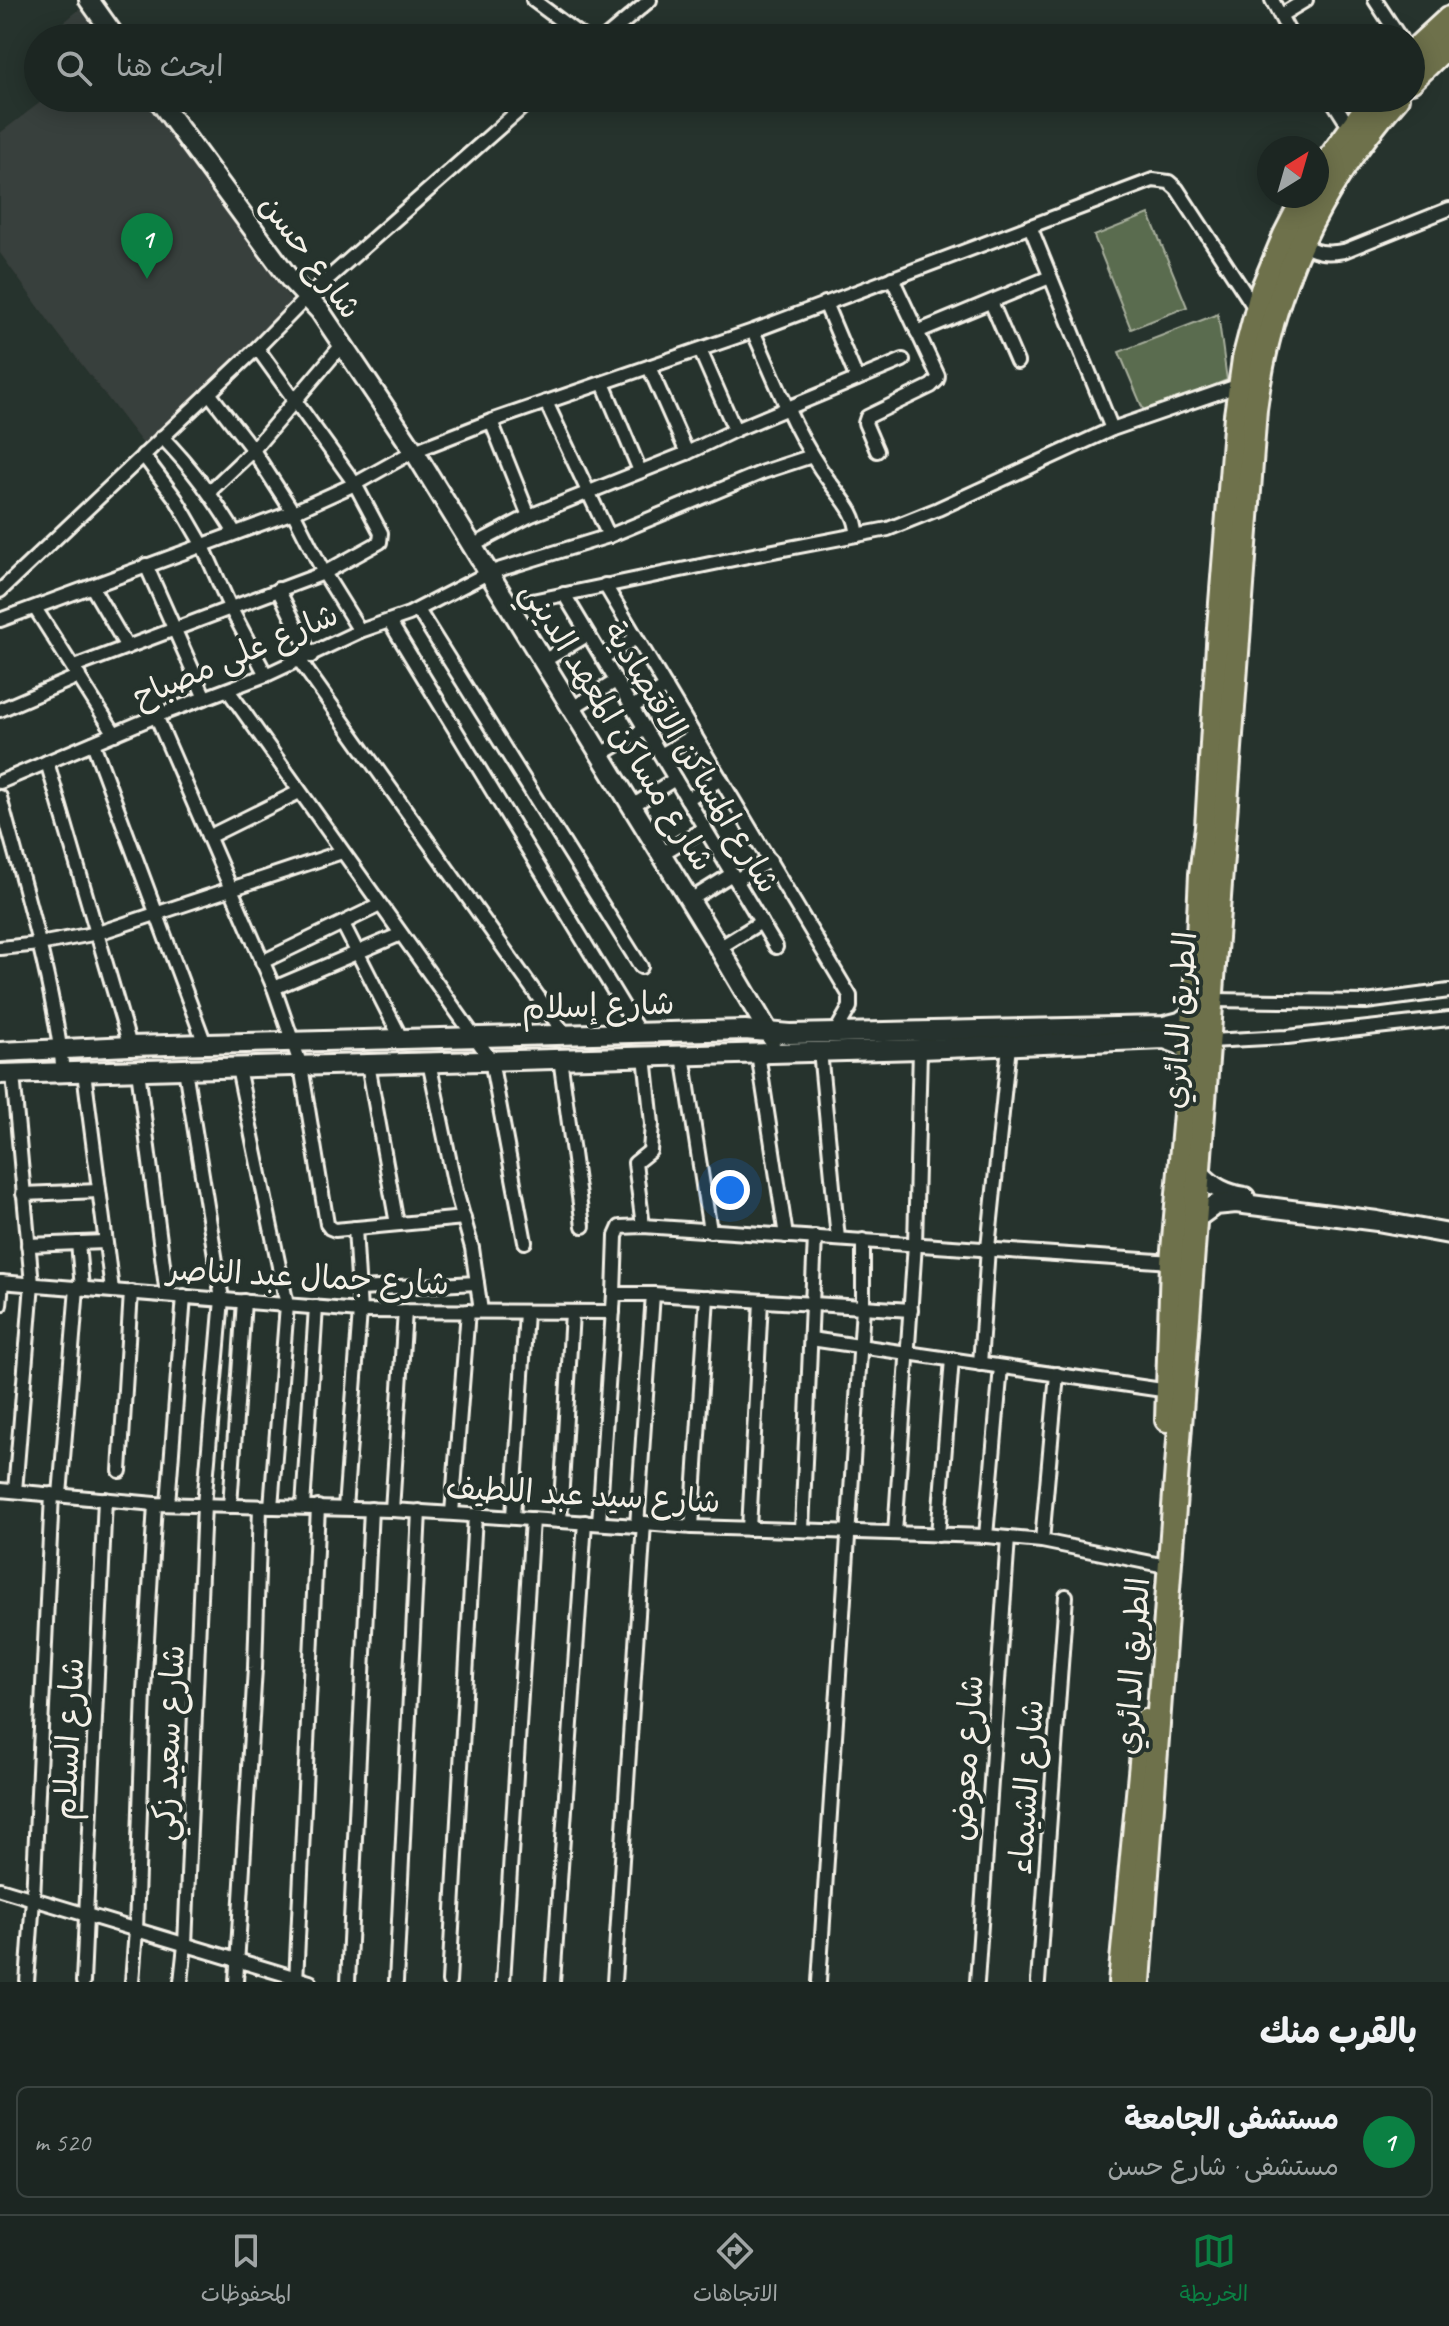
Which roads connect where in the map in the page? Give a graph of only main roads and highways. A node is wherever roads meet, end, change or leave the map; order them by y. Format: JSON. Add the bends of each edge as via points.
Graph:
{"nodes":[{"id":1,"x":1449,"y":18,"type":"edge"},
{"id":2,"x":1425,"y":40,"type":"edge"},
{"id":3,"x":1449,"y":44,"type":"edge"},
{"id":4,"x":1425,"y":67,"type":"edge"},
{"id":5,"x":1362,"y":112,"type":"edge"},
{"id":6,"x":1386,"y":112,"type":"edge"},
{"id":7,"x":1329,"y":159,"type":"edge"},
{"id":8,"x":1301,"y":208,"type":"edge"},
{"id":9,"x":1283,"y":262,"type":"junction"},
{"id":10,"x":1266,"y":298,"type":"junction"},
{"id":11,"x":1216,"y":829,"type":"junction"},
{"id":12,"x":1203,"y":1006,"type":"junction"},
{"id":13,"x":1179,"y":1276,"type":"junction"},
{"id":14,"x":1120,"y":1982,"type":"edge"},
{"id":15,"x":1139,"y":1982,"type":"edge"}],
"edges":[{"from":1,"to":2,"type":"highway"},
{"from":3,"to":4,"type":"highway"},
{"from":5,"to":7,"type":"highway"},
{"from":6,"to":9,"type":"highway","name":"الطريق الدائري","via":[[1335,179],[1300,243]]},
{"from":8,"to":9,"type":"highway","name":"الطريق الدائري"},
{"from":9,"to":10,"type":"highway","name":"الطريق الدائري"},
{"from":10,"to":11,"type":"highway","name":"الطريق الدائري"},
{"from":10,"to":11,"type":"highway","name":"الطريق الدائري","via":[[1240,385],[1219,628]]},
{"from":11,"to":12,"type":"highway","name":"الطريق الدائري"},
{"from":12,"to":13,"type":"highway","name":"الطريق الدائري","via":[[1191,1055]]},
{"from":12,"to":13,"type":"highway","name":"الطريق الدائري","via":[[1210,1041],[1197,1218],[1194,1251]]},
{"from":13,"to":14,"type":"highway","name":"الطريق الدائري","via":[[1161,1565]]},
{"from":13,"to":15,"type":"highway","name":"الطريق الدائري"}]}
